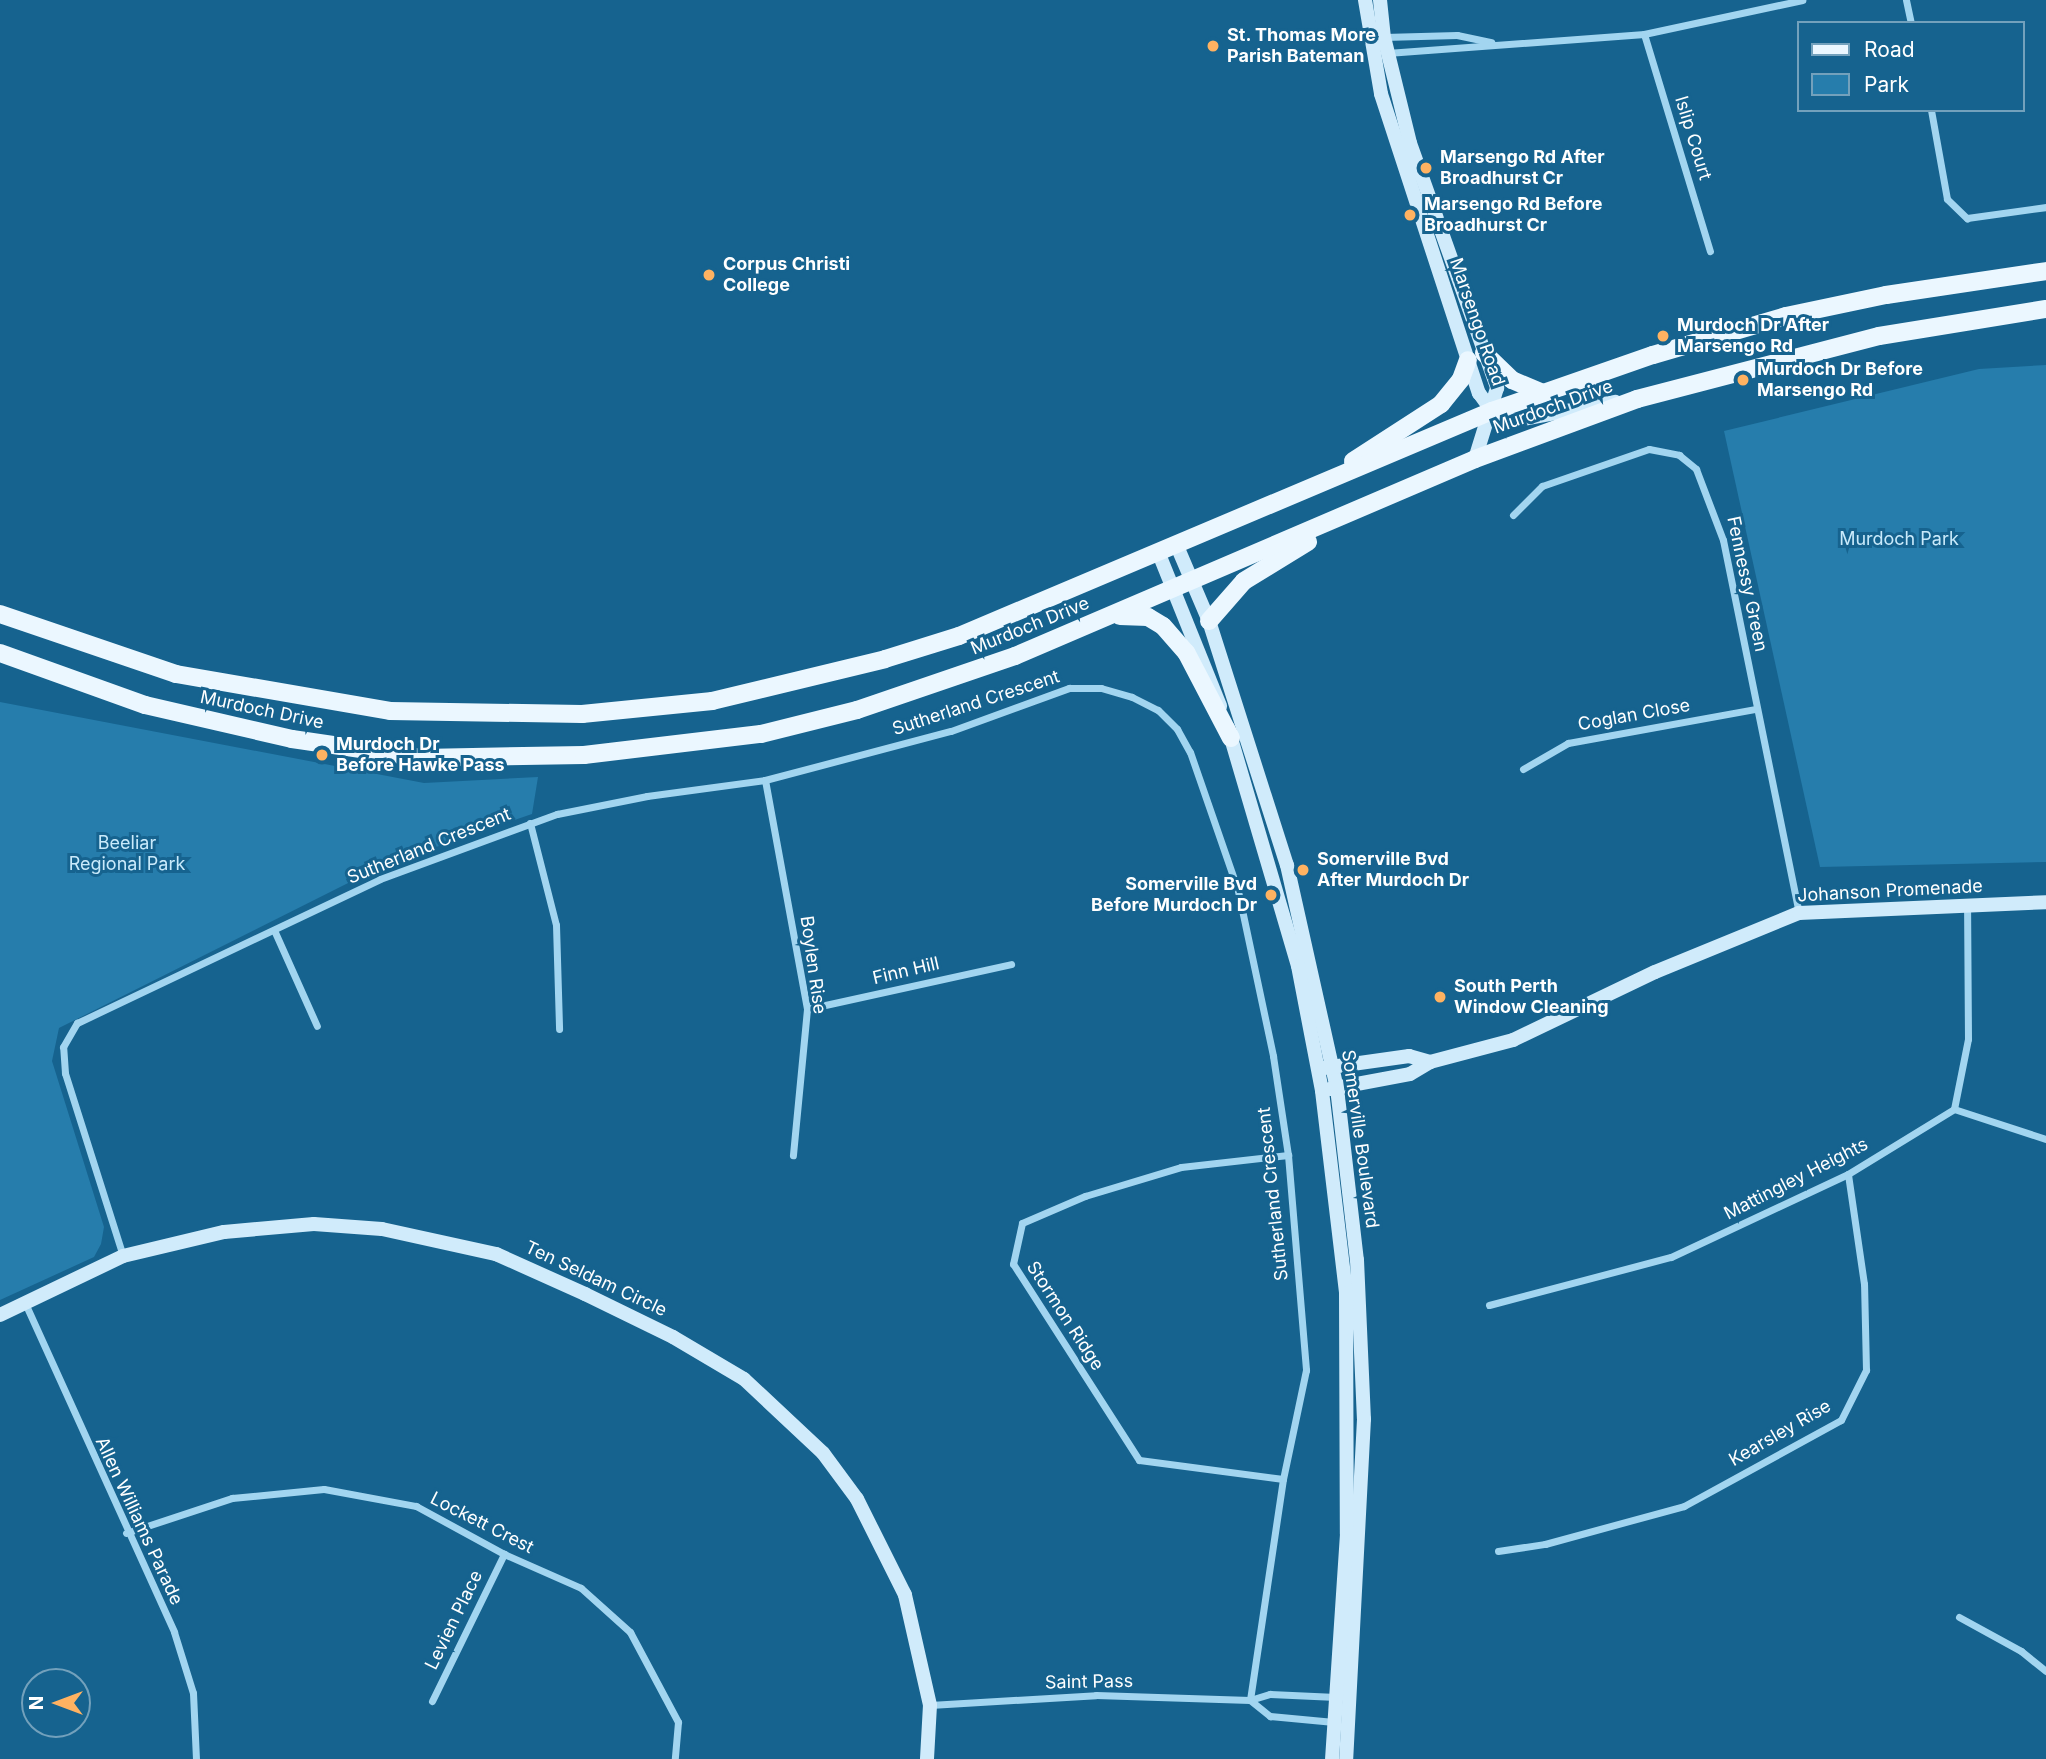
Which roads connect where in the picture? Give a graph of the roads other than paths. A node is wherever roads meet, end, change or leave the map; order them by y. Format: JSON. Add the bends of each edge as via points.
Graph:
{"nodes":[{"id":1,"x":1366,"y":0,"type":"edge"},
{"id":2,"x":1380,"y":0,"type":"edge"},
{"id":3,"x":1802,"y":0,"type":"edge"},
{"id":4,"x":1906,"y":0,"type":"edge"},
{"id":5,"x":1911,"y":21,"type":"edge"},
{"id":6,"x":1644,"y":34,"type":"junction"},
{"id":7,"x":1376,"y":37,"type":"junction"},
{"id":8,"x":1498,"y":43,"type":"junction"},
{"id":9,"x":1387,"y":53,"type":"junction"},
{"id":10,"x":1371,"y":54,"type":"junction"},
{"id":11,"x":1931,"y":112,"type":"edge"},
{"id":12,"x":2046,"y":207,"type":"edge"},
{"id":13,"x":1710,"y":251,"type":"dead end"},
{"id":14,"x":2046,"y":271,"type":"edge"},
{"id":15,"x":2046,"y":309,"type":"edge"},
{"id":16,"x":1476,"y":356,"type":"junction"},
{"id":17,"x":1542,"y":393,"type":"junction"},
{"id":18,"x":1637,"y":399,"type":"junction"},
{"id":19,"x":1492,"y":411,"type":"junction"},
{"id":20,"x":1475,"y":459,"type":"junction"},
{"id":21,"x":1324,"y":481,"type":"junction"},
{"id":22,"x":1403,"y":490,"type":"junction"},
{"id":23,"x":1513,"y":515,"type":"dead end"},
{"id":24,"x":1177,"y":546,"type":"junction"},
{"id":25,"x":1159,"y":554,"type":"junction"},
{"id":26,"x":1192,"y":582,"type":"junction"},
{"id":27,"x":1175,"y":590,"type":"junction"},
{"id":28,"x":0,"y":614,"type":"edge"},
{"id":29,"x":1104,"y":618,"type":"junction"},
{"id":30,"x":1209,"y":621,"type":"junction"},
{"id":31,"x":0,"y":653,"type":"edge"},
{"id":32,"x":1756,"y":709,"type":"junction"},
{"id":33,"x":1231,"y":738,"type":"junction"},
{"id":34,"x":1523,"y":769,"type":"dead end"},
{"id":35,"x":765,"y":780,"type":"junction"},
{"id":36,"x":530,"y":823,"type":"junction"},
{"id":37,"x":2046,"y":902,"type":"edge"},
{"id":38,"x":1967,"y":906,"type":"junction"},
{"id":39,"x":1798,"y":913,"type":"junction"},
{"id":40,"x":274,"y":930,"type":"junction"},
{"id":41,"x":1011,"y":964,"type":"dead end"},
{"id":42,"x":807,"y":1009,"type":"junction"},
{"id":43,"x":317,"y":1026,"type":"dead end"},
{"id":44,"x":559,"y":1029,"type":"dead end"},
{"id":45,"x":1430,"y":1062,"type":"junction"},
{"id":46,"x":1333,"y":1066,"type":"junction"},
{"id":47,"x":1318,"y":1069,"type":"junction"},
{"id":48,"x":1337,"y":1088,"type":"junction"},
{"id":49,"x":1321,"y":1091,"type":"junction"},
{"id":50,"x":1954,"y":1109,"type":"junction"},
{"id":51,"x":2046,"y":1139,"type":"edge"},
{"id":52,"x":793,"y":1155,"type":"dead end"},
{"id":53,"x":1287,"y":1155,"type":"junction"},
{"id":54,"x":1848,"y":1174,"type":"junction"},
{"id":55,"x":122,"y":1256,"type":"junction"},
{"id":56,"x":25,"y":1303,"type":"junction"},
{"id":57,"x":1489,"y":1305,"type":"dead end"},
{"id":58,"x":0,"y":1315,"type":"edge"},
{"id":59,"x":1283,"y":1479,"type":"junction"},
{"id":60,"x":126,"y":1533,"type":"junction"},
{"id":61,"x":1498,"y":1551,"type":"dead end"},
{"id":62,"x":505,"y":1554,"type":"junction"},
{"id":63,"x":1958,"y":1617,"type":"dead end"},
{"id":64,"x":2046,"y":1671,"type":"edge"},
{"id":65,"x":1344,"y":1698,"type":"junction"},
{"id":66,"x":432,"y":1700,"type":"dead end"},
{"id":67,"x":1250,"y":1700,"type":"junction"},
{"id":68,"x":930,"y":1705,"type":"junction"},
{"id":69,"x":1341,"y":1722,"type":"junction"},
{"id":70,"x":197,"y":1759,"type":"edge"},
{"id":71,"x":675,"y":1759,"type":"edge"},
{"id":72,"x":927,"y":1759,"type":"edge"},
{"id":73,"x":1332,"y":1759,"type":"edge"},
{"id":74,"x":1346,"y":1759,"type":"edge"}],
"edges":[{"from":1,"to":7,"type":"street","name":"Marsengo Road"},
{"from":2,"to":7,"type":"street","name":"Marsengo Road"},
{"from":3,"to":6,"type":"street"},
{"from":4,"to":5,"type":"street"},
{"from":6,"to":8,"type":"street"},
{"from":6,"to":13,"type":"street","name":"Islip Court"},
{"from":7,"to":8,"type":"street","via":[[1457,35]]},
{"from":7,"to":9,"type":"street","name":"Marsengo Road"},
{"from":7,"to":10,"type":"street","name":"Marsengo Road"},
{"from":8,"to":9,"type":"street"},
{"from":9,"to":10,"type":"street"},
{"from":9,"to":16,"type":"street","name":"Marsengo Road","via":[[1409,142]]},
{"from":10,"to":16,"type":"street","name":"Marsengo Road"},
{"from":11,"to":12,"type":"street","via":[[1947,199],[1967,218]]},
{"from":14,"to":17,"type":"main road","name":"Murdoch Drive","via":[[1898,293],[1786,316]]},
{"from":15,"to":18,"type":"main road","name":"Murdoch Drive","via":[[1879,336]]},
{"from":16,"to":17,"type":"main road"},
{"from":16,"to":19,"type":"street","name":"Marsengo Road","via":[[1497,388]]},
{"from":16,"to":21,"type":"main road","via":[[1441,404]]},
{"from":17,"to":19,"type":"main road","name":"Murdoch Drive"},
{"from":18,"to":19,"type":"street","name":"Marsengo Road","via":[[1576,407],[1536,420],[1502,419]]},
{"from":18,"to":20,"type":"main road","name":"Murdoch Drive"},
{"from":19,"to":20,"type":"street","name":"Marsengo Road"},
{"from":19,"to":21,"type":"main road","name":"Murdoch Drive"},
{"from":20,"to":22,"type":"main road","name":"Murdoch Drive"},
{"from":21,"to":24,"type":"main road","name":"Murdoch Drive"},
{"from":22,"to":26,"type":"main road","name":"Murdoch Drive"},
{"from":22,"to":30,"type":"main road","via":[[1244,581]]},
{"from":23,"to":32,"type":"street","name":"Fennessy Green","via":[[1542,486],[1627,455],[1659,449],[1687,461],[1702,481],[1723,540]]},
{"from":24,"to":25,"type":"main road","name":"Murdoch Drive"},
{"from":24,"to":26,"type":"street","name":"Somerville Boulevard"},
{"from":25,"to":27,"type":"street","name":"Somerville Boulevard"},
{"from":25,"to":28,"type":"main road","name":"Murdoch Drive","via":[[959,636],[885,659],[712,701],[582,714],[390,711],[298,698],[176,674]]},
{"from":26,"to":27,"type":"main road","name":"Murdoch Drive"},
{"from":26,"to":30,"type":"street","name":"Somerville Boulevard"},
{"from":27,"to":29,"type":"main road","name":"Murdoch Drive"},
{"from":27,"to":33,"type":"street","name":"Somerville Boulevard"},
{"from":29,"to":31,"type":"main road","name":"Murdoch Drive","via":[[966,674],[858,710],[761,734],[584,755],[422,758],[292,739],[145,705]]},
{"from":29,"to":33,"type":"main road","via":[[1133,614],[1163,626],[1186,652]]},
{"from":30,"to":46,"type":"street","name":"Somerville Boulevard","via":[[1287,864]]},
{"from":32,"to":34,"type":"street","name":"Coglan Close","via":[[1568,743]]},
{"from":32,"to":39,"type":"street","name":"Fennessy Green"},
{"from":33,"to":47,"type":"street","name":"Somerville Boulevard","via":[[1295,954]]},
{"from":35,"to":36,"type":"street","name":"Sutherland Crescent","via":[[635,798]]},
{"from":35,"to":42,"type":"street","name":"Boylen Rise"},
{"from":35,"to":53,"type":"street","name":"Sutherland Crescent","via":[[951,731],[1069,688],[1101,688],[1158,710],[1177,729],[1190,752],[1238,891],[1273,1056]]},
{"from":36,"to":40,"type":"street","name":"Sutherland Crescent","via":[[380,879]]},
{"from":36,"to":44,"type":"street","via":[[556,925]]},
{"from":37,"to":38,"type":"street","name":"Johanson Promenade"},
{"from":38,"to":39,"type":"street","name":"Johanson Promenade"},
{"from":38,"to":50,"type":"street","via":[[1968,1039]]},
{"from":39,"to":45,"type":"street","name":"Johanson Promenade","via":[[1655,972],[1513,1040]]},
{"from":40,"to":43,"type":"street"},
{"from":40,"to":55,"type":"street","name":"Sutherland Crescent","via":[[78,1023],[67,1038],[62,1056],[65,1073]]},
{"from":41,"to":42,"type":"street","name":"Finn Hill"},
{"from":42,"to":52,"type":"street","name":"Boylen Rise"},
{"from":45,"to":46,"type":"street","name":"Johanson Promenade","via":[[1409,1056]]},
{"from":45,"to":48,"type":"street","name":"Johanson Promenade","via":[[1410,1074]]},
{"from":46,"to":47,"type":"street","name":"Johanson Promenade"},
{"from":46,"to":48,"type":"street","name":"Somerville Boulevard"},
{"from":47,"to":49,"type":"street","name":"Somerville Boulevard"},
{"from":48,"to":49,"type":"street","name":"Johanson Promenade"},
{"from":48,"to":65,"type":"street","name":"Somerville Boulevard","via":[[1357,1260],[1363,1419]]},
{"from":49,"to":65,"type":"street","name":"Somerville Boulevard","via":[[1346,1293],[1349,1419]]},
{"from":50,"to":51,"type":"street"},
{"from":50,"to":54,"type":"street","name":"Mattingley Heights"},
{"from":53,"to":59,"type":"street","name":"Sutherland Crescent","via":[[1306,1370]]},
{"from":53,"to":59,"type":"street","name":"Stormon Ridge","via":[[1181,1167],[1085,1196],[1022,1223],[1013,1264],[1139,1460]]},
{"from":54,"to":57,"type":"street","name":"Mattingley Heights","via":[[1671,1257]]},
{"from":54,"to":61,"type":"street","name":"Kearsley Rise","via":[[1864,1284],[1866,1370],[1842,1420],[1684,1506],[1545,1544]]},
{"from":55,"to":56,"type":"street","name":"Ten Seldam Circle"},
{"from":55,"to":68,"type":"street","name":"Ten Seldam Circle","via":[[260,1228],[314,1224],[382,1229],[496,1254],[685,1344],[744,1379],[784,1413],[823,1453],[857,1499],[905,1595]]},
{"from":56,"to":58,"type":"street","name":"Ten Seldam Circle"},
{"from":56,"to":60,"type":"street","name":"Allen Williams Parade"},
{"from":59,"to":67,"type":"street","name":"Sutherland Crescent"},
{"from":60,"to":62,"type":"street","name":"Lockett Crest","via":[[232,1497],[324,1489],[416,1506]]},
{"from":60,"to":70,"type":"street","name":"Allen Williams Parade","via":[[174,1632],[193,1693]]},
{"from":62,"to":66,"type":"street","name":"Levien Place"},
{"from":62,"to":71,"type":"street","name":"Lockett Crest","via":[[581,1588],[630,1632],[678,1722]]},
{"from":63,"to":64,"type":"street","via":[[2021,1651]]},
{"from":65,"to":67,"type":"street","name":"Saint Pass","via":[[1270,1695]]},
{"from":65,"to":69,"type":"street","name":"Somerville Boulevard"},
{"from":67,"to":68,"type":"street","name":"Saint Pass","via":[[1096,1695]]},
{"from":67,"to":69,"type":"street","name":"Saint Pass","via":[[1270,1716]]},
{"from":68,"to":72,"type":"street","name":"Ten Seldam Circle"},
{"from":69,"to":73,"type":"street","name":"Somerville Boulevard"},
{"from":69,"to":74,"type":"street","name":"Somerville Boulevard"}]}
